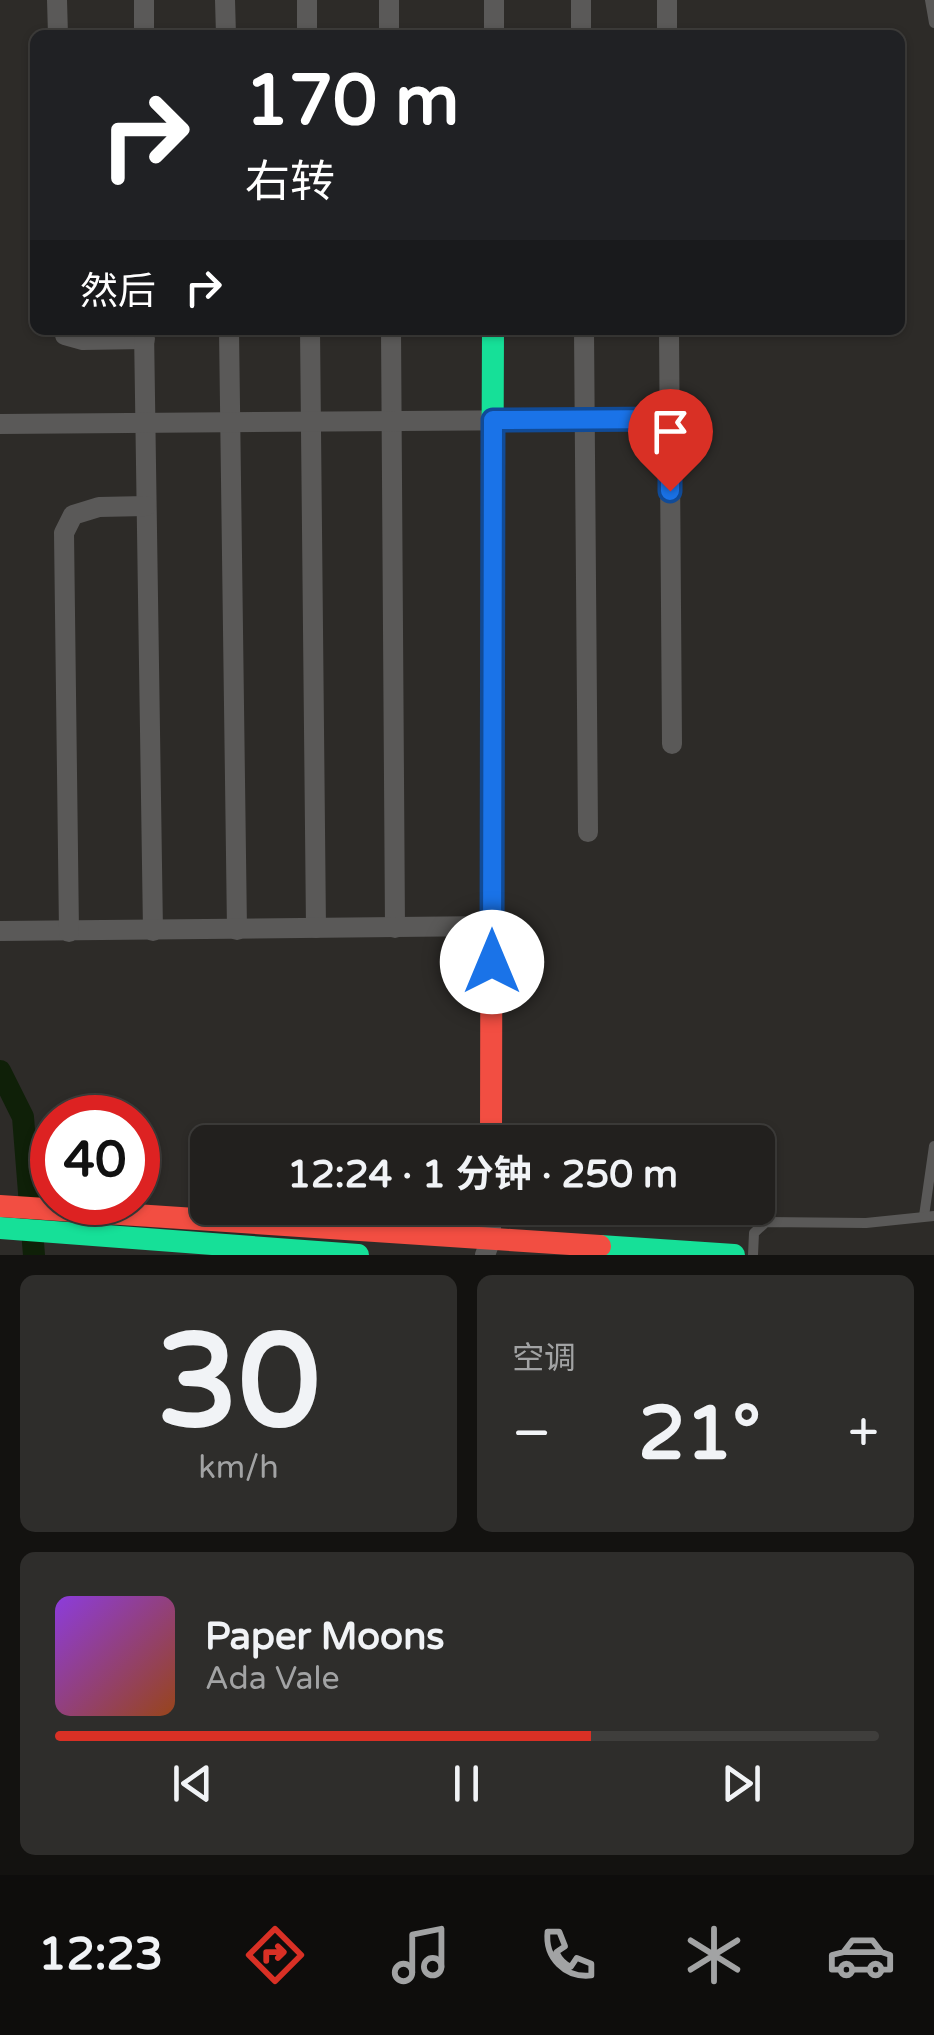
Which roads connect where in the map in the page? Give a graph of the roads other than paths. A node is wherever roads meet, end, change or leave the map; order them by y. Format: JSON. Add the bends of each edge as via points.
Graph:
{"nodes":[{"id":1,"x":57,"y":0,"type":"edge"},
{"id":2,"x":144,"y":0,"type":"edge"},
{"id":3,"x":225,"y":0,"type":"edge"},
{"id":4,"x":306,"y":0,"type":"edge"},
{"id":5,"x":389,"y":0,"type":"edge"},
{"id":6,"x":494,"y":0,"type":"edge"},
{"id":7,"x":581,"y":0,"type":"edge"},
{"id":8,"x":667,"y":0,"type":"edge"},
{"id":9,"x":930,"y":0,"type":"edge"},
{"id":10,"x":934,"y":23,"type":"edge"},
{"id":11,"x":58,"y":30,"type":"edge"},
{"id":12,"x":144,"y":30,"type":"edge"},
{"id":13,"x":226,"y":30,"type":"edge"},
{"id":14,"x":307,"y":30,"type":"edge"},
{"id":15,"x":390,"y":30,"type":"edge"},
{"id":16,"x":494,"y":30,"type":"edge"},
{"id":17,"x":581,"y":30,"type":"edge"},
{"id":18,"x":667,"y":30,"type":"edge"},
{"id":19,"x":65,"y":335,"type":"edge"},
{"id":20,"x":134,"y":335,"type":"edge"},
{"id":21,"x":144,"y":335,"type":"edge"},
{"id":22,"x":229,"y":335,"type":"edge"},
{"id":23,"x":310,"y":335,"type":"edge"},
{"id":24,"x":391,"y":335,"type":"edge"},
{"id":25,"x":493,"y":335,"type":"edge"},
{"id":26,"x":584,"y":335,"type":"edge"},
{"id":27,"x":669,"y":335,"type":"edge"},
{"id":28,"x":584,"y":419,"type":"junction"},
{"id":29,"x":670,"y":419,"type":"junction"},
{"id":30,"x":493,"y":420,"type":"junction"},
{"id":31,"x":392,"y":421,"type":"junction"},
{"id":32,"x":230,"y":422,"type":"junction"},
{"id":33,"x":310,"y":422,"type":"junction"},
{"id":34,"x":145,"y":423,"type":"junction"},
{"id":35,"x":0,"y":424,"type":"edge"},
{"id":36,"x":146,"y":506,"type":"junction"},
{"id":37,"x":672,"y":744,"type":"dead end"},
{"id":38,"x":588,"y":832,"type":"dead end"},
{"id":39,"x":492,"y":926,"type":"junction"},
{"id":40,"x":316,"y":928,"type":"junction"},
{"id":41,"x":395,"y":928,"type":"junction"},
{"id":42,"x":237,"y":930,"type":"junction"},
{"id":43,"x":152,"y":931,"type":"junction"},
{"id":44,"x":0,"y":932,"type":"edge"},
{"id":45,"x":69,"y":932,"type":"junction"},
{"id":46,"x":492,"y":1125,"type":"edge"},
{"id":47,"x":934,"y":1146,"type":"edge"},
{"id":48,"x":929,"y":1216,"type":"edge"},
{"id":49,"x":91,"y":1225,"type":"edge"},
{"id":50,"x":122,"y":1225,"type":"edge"},
{"id":51,"x":488,"y":1247,"type":"edge"},
{"id":52,"x":358,"y":1255,"type":"edge"},
{"id":53,"x":734,"y":1255,"type":"edge"},
{"id":54,"x":753,"y":1255,"type":"edge"}],
"edges":[{"from":1,"to":11,"type":"street"},
{"from":2,"to":12,"type":"street"},
{"from":3,"to":13,"type":"street"},
{"from":4,"to":14,"type":"street"},
{"from":5,"to":15,"type":"street"},
{"from":6,"to":16,"type":"street"},
{"from":7,"to":17,"type":"street"},
{"from":8,"to":18,"type":"street"},
{"from":9,"to":10,"type":"lane"},
{"from":19,"to":20,"type":"street"},
{"from":21,"to":34,"type":"street"},
{"from":22,"to":32,"type":"street"},
{"from":23,"to":33,"type":"street"},
{"from":24,"to":31,"type":"street"},
{"from":25,"to":30,"type":"main road"},
{"from":26,"to":28,"type":"street"},
{"from":27,"to":29,"type":"street"},
{"from":28,"to":29,"type":"street"},
{"from":28,"to":30,"type":"street"},
{"from":28,"to":38,"type":"street"},
{"from":29,"to":37,"type":"street"},
{"from":30,"to":31,"type":"street"},
{"from":30,"to":39,"type":"main road"},
{"from":31,"to":33,"type":"street"},
{"from":31,"to":41,"type":"street"},
{"from":32,"to":33,"type":"street"},
{"from":32,"to":34,"type":"street"},
{"from":32,"to":42,"type":"street"},
{"from":33,"to":40,"type":"street"},
{"from":34,"to":35,"type":"street"},
{"from":34,"to":36,"type":"street"},
{"from":36,"to":43,"type":"street"},
{"from":36,"to":45,"type":"street","via":[[73,515],[64,533]]},
{"from":39,"to":41,"type":"street"},
{"from":39,"to":46,"type":"main road"},
{"from":40,"to":41,"type":"street"},
{"from":40,"to":42,"type":"street"},
{"from":42,"to":43,"type":"street"},
{"from":43,"to":45,"type":"street"},
{"from":44,"to":45,"type":"street"},
{"from":47,"to":48,"type":"lane"},
{"from":48,"to":54,"type":"lane","via":[[766,1222],[754,1233]]},
{"from":49,"to":52,"type":"main road"},
{"from":50,"to":51,"type":"main road"},
{"from":51,"to":53,"type":"main road"}]}
